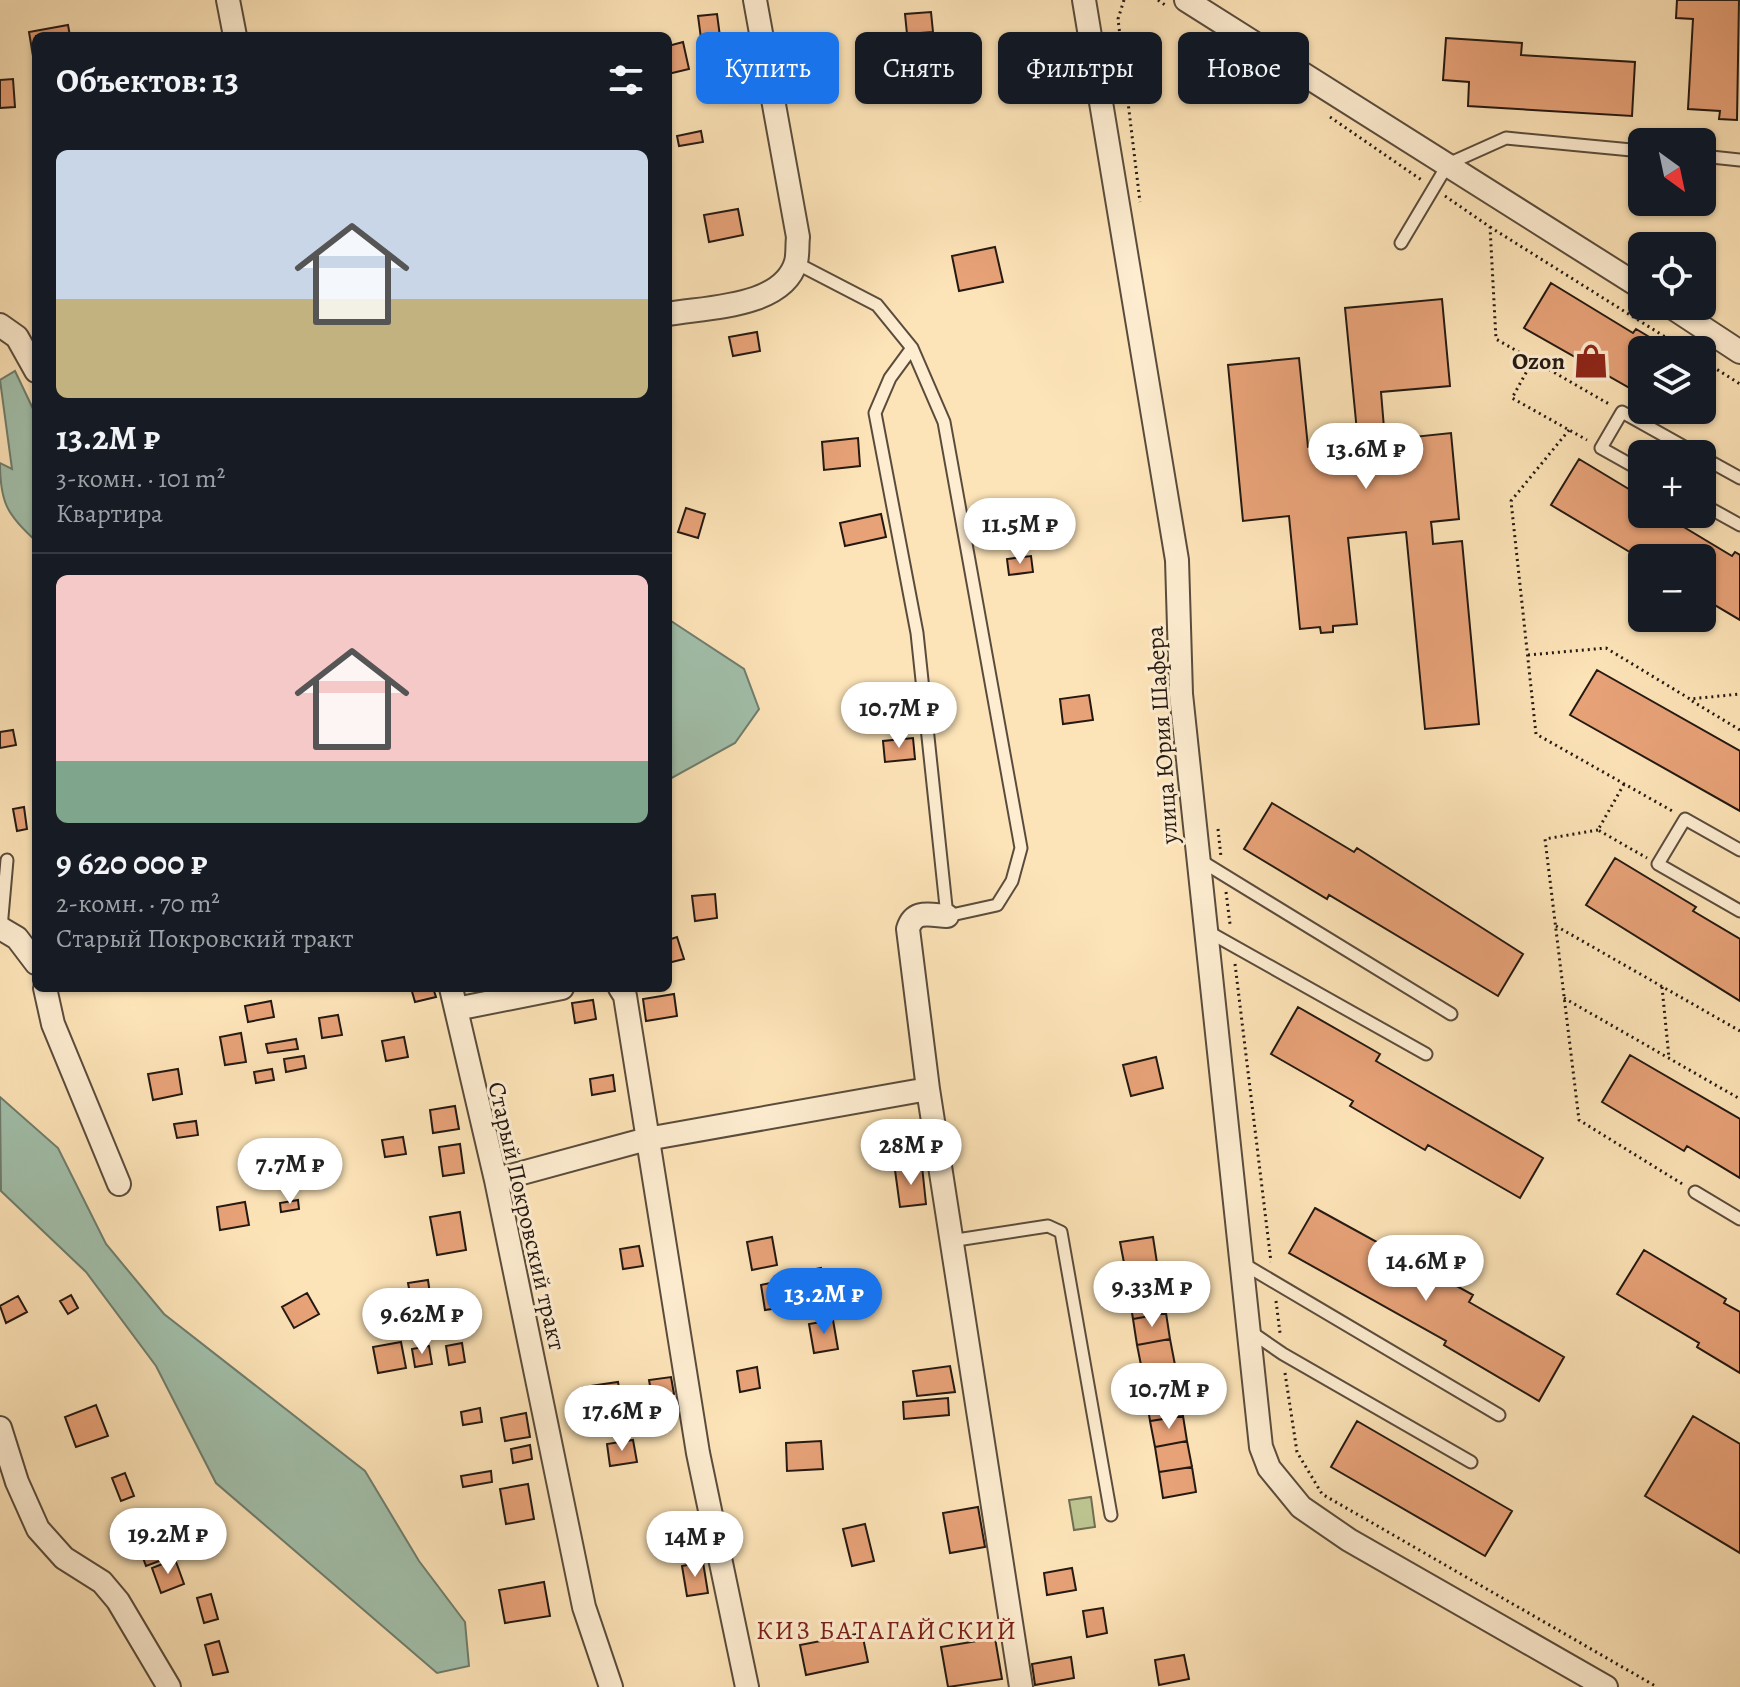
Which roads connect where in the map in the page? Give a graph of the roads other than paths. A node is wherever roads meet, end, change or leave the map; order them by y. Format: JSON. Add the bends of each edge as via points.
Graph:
{"nodes":[{"id":1,"x":228,"y":0,"type":"edge"},
{"id":2,"x":755,"y":0,"type":"edge"},
{"id":3,"x":1084,"y":0,"type":"edge"},
{"id":4,"x":1186,"y":0,"type":"edge"},
{"id":5,"x":234,"y":32,"type":"edge"},
{"id":6,"x":1628,"y":150,"type":"edge"},
{"id":7,"x":1716,"y":157,"type":"edge"},
{"id":8,"x":1740,"y":160,"type":"edge"},
{"id":9,"x":1448,"y":164,"type":"junction"},
{"id":10,"x":1401,"y":243,"type":"dead end"},
{"id":11,"x":796,"y":263,"type":"junction"},
{"id":12,"x":1628,"y":279,"type":"edge"},
{"id":13,"x":672,"y":313,"type":"edge"},
{"id":14,"x":1691,"y":320,"type":"edge"},
{"id":15,"x":0,"y":325,"type":"edge"},
{"id":16,"x":912,"y":348,"type":"junction"},
{"id":17,"x":1740,"y":352,"type":"edge"},
{"id":18,"x":32,"y":364,"type":"edge"},
{"id":19,"x":1673,"y":440,"type":"edge"},
{"id":20,"x":1628,"y":463,"type":"edge"},
{"id":21,"x":1716,"y":464,"type":"edge"},
{"id":22,"x":1740,"y":478,"type":"edge"},
{"id":23,"x":1716,"y":512,"type":"edge"},
{"id":24,"x":1740,"y":525,"type":"edge"},
{"id":25,"x":1740,"y":850,"type":"edge"},
{"id":26,"x":1198,"y":858,"type":"junction"},
{"id":27,"x":7,"y":860,"type":"dead end"},
{"id":28,"x":1740,"y":911,"type":"edge"},
{"id":29,"x":947,"y":916,"type":"junction"},
{"id":30,"x":0,"y":928,"type":"edge"},
{"id":31,"x":1205,"y":930,"type":"junction"},
{"id":32,"x":32,"y":958,"type":"edge"},
{"id":33,"x":46,"y":992,"type":"edge"},
{"id":34,"x":519,"y":992,"type":"edge"},
{"id":35,"x":622,"y":992,"type":"edge"},
{"id":36,"x":454,"y":998,"type":"edge"},
{"id":37,"x":1451,"y":1014,"type":"dead end"},
{"id":38,"x":1426,"y":1054,"type":"dead end"},
{"id":39,"x":928,"y":1089,"type":"junction"},
{"id":40,"x":647,"y":1139,"type":"junction"},
{"id":41,"x":496,"y":1180,"type":"junction"},
{"id":42,"x":119,"y":1184,"type":"dead end"},
{"id":43,"x":1695,"y":1192,"type":"road end"},
{"id":44,"x":1740,"y":1219,"type":"edge"},
{"id":45,"x":950,"y":1241,"type":"junction"},
{"id":46,"x":1240,"y":1262,"type":"junction"},
{"id":47,"x":1247,"y":1329,"type":"junction"},
{"id":48,"x":1499,"y":1415,"type":"dead end"},
{"id":49,"x":0,"y":1428,"type":"edge"},
{"id":50,"x":1471,"y":1462,"type":"dead end"},
{"id":51,"x":1111,"y":1515,"type":"dead end"},
{"id":52,"x":169,"y":1687,"type":"edge"},
{"id":53,"x":611,"y":1687,"type":"edge"},
{"id":54,"x":747,"y":1687,"type":"edge"},
{"id":55,"x":1021,"y":1687,"type":"edge"},
{"id":56,"x":1606,"y":1687,"type":"edge"}],
"edges":[{"from":1,"to":5,"type":"street"},
{"from":2,"to":11,"type":"street","via":[[798,237]]},
{"from":3,"to":26,"type":"street","name":"улица Юрия Шафера","via":[[1177,560],[1181,694]]},
{"from":4,"to":9,"type":"street"},
{"from":6,"to":9,"type":"lane","via":[[1506,138]]},
{"from":7,"to":8,"type":"lane"},
{"from":9,"to":10,"type":"lane"},
{"from":9,"to":12,"type":"street"},
{"from":11,"to":13,"type":"street","via":[[782,285],[761,296]]},
{"from":11,"to":16,"type":"lane","via":[[877,305]]},
{"from":14,"to":17,"type":"street"},
{"from":15,"to":18,"type":"street","via":[[17,337]]},
{"from":16,"to":29,"type":"lane","via":[[890,378],[875,413],[917,633]]},
{"from":16,"to":29,"type":"lane","via":[[944,422],[1021,848],[1012,881],[997,905]]},
{"from":19,"to":20,"type":"lane","via":[[1622,412],[1601,448]]},
{"from":21,"to":22,"type":"lane"},
{"from":23,"to":24,"type":"lane"},
{"from":25,"to":28,"type":"lane","via":[[1685,819],[1658,864]]},
{"from":26,"to":31,"type":"street","name":"улица Юрия Шафера"},
{"from":26,"to":37,"type":"lane"},
{"from":27,"to":30,"type":"lane"},
{"from":29,"to":39,"type":"street","via":[[919,914],[908,929]]},
{"from":30,"to":32,"type":"street","via":[[17,938]]},
{"from":31,"to":38,"type":"lane"},
{"from":31,"to":46,"type":"street","name":"улица Юрия Шафера"},
{"from":33,"to":42,"type":"street","via":[[53,1024]]},
{"from":34,"to":36,"type":"street"},
{"from":35,"to":40,"type":"street"},
{"from":36,"to":41,"type":"street","name":"Старый Покровский тракт"},
{"from":39,"to":40,"type":"street"},
{"from":39,"to":45,"type":"street"},
{"from":40,"to":41,"type":"street"},
{"from":40,"to":54,"type":"street","via":[[698,1453]]},
{"from":41,"to":53,"type":"street","name":"Старый Покровский тракт","via":[[584,1607]]},
{"from":43,"to":44,"type":"lane"},
{"from":45,"to":51,"type":"lane","via":[[1048,1226],[1063,1235]]},
{"from":45,"to":55,"type":"street"},
{"from":46,"to":47,"type":"street","name":"улица Юрия Шафера"},
{"from":46,"to":48,"type":"lane"},
{"from":47,"to":50,"type":"lane"},
{"from":47,"to":56,"type":"street","name":"улица Юрия Шафера","via":[[1256,1417],[1269,1468],[1301,1507],[1349,1540]]},
{"from":49,"to":52,"type":"street","via":[[38,1529],[64,1558],[102,1582],[118,1601]]}]}
